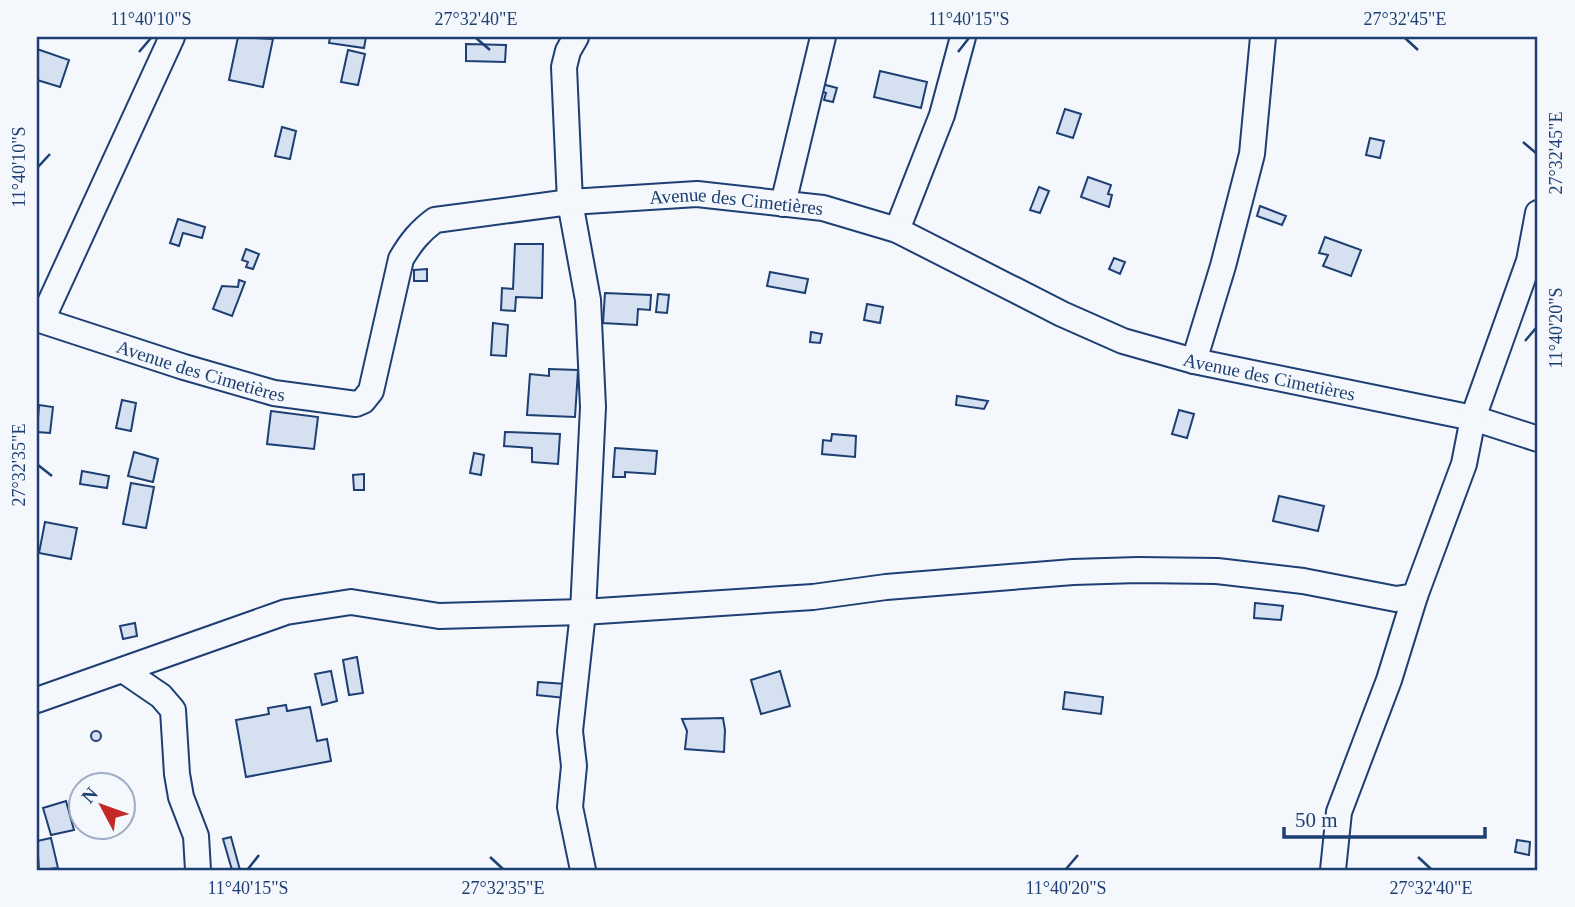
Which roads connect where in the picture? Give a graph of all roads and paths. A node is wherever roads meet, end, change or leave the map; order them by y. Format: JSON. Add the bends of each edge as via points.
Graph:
{"nodes":[{"id":1,"x":172,"y":37,"type":"edge"},
{"id":2,"x":576,"y":37,"type":"edge"},
{"id":3,"x":823,"y":37,"type":"edge"},
{"id":4,"x":963,"y":37,"type":"edge"},
{"id":5,"x":1263,"y":37,"type":"edge"},
{"id":6,"x":570,"y":202,"type":"junction"},
{"id":7,"x":783,"y":204,"type":"junction"},
{"id":8,"x":1538,"y":213,"type":"edge"},
{"id":9,"x":897,"y":230,"type":"junction"},
{"id":10,"x":39,"y":319,"type":"edge"},
{"id":11,"x":1194,"y":361,"type":"junction"},
{"id":12,"x":1473,"y":418,"type":"junction"},
{"id":13,"x":1538,"y":439,"type":"edge"},
{"id":14,"x":1415,"y":596,"type":"junction"},
{"id":15,"x":583,"y":612,"type":"junction"},
{"id":16,"x":123,"y":670,"type":"junction"},
{"id":17,"x":37,"y":701,"type":"edge"},
{"id":18,"x":198,"y":870,"type":"edge"},
{"id":19,"x":583,"y":870,"type":"edge"},
{"id":20,"x":1333,"y":870,"type":"edge"}],
"edges":[{"from":1,"to":10,"type":"street"},
{"from":2,"to":6,"type":"street","via":[[564,67]]},
{"from":3,"to":7,"type":"street"},
{"from":4,"to":9,"type":"street","via":[[942,115]]},
{"from":5,"to":11,"type":"street","via":[[1252,154]]},
{"from":6,"to":7,"type":"street","name":"Avenue des Cimetières","via":[[697,194]]},
{"from":6,"to":10,"type":"street","name":"Avenue des Cimetières","via":[[435,220],[423,229],[401,258],[371,391],[356,404],[274,393]]},
{"from":6,"to":15,"type":"street","via":[[588,300],[593,407]]},
{"from":7,"to":9,"type":"street","name":"Avenue des Cimetières","via":[[823,208]]},
{"from":8,"to":12,"type":"street","via":[[1529,261]]},
{"from":9,"to":11,"type":"street","name":"Avenue des Cimetières","via":[[1123,341]]},
{"from":11,"to":12,"type":"street","name":"Avenue des Cimetières"},
{"from":12,"to":13,"type":"street","name":"Avenue des Cimetières"},
{"from":12,"to":14,"type":"street","via":[[1464,464]]},
{"from":14,"to":15,"type":"street","via":[[1396,598],[1217,571],[1138,570]]},
{"from":14,"to":20,"type":"street","via":[[1390,680],[1339,812]]},
{"from":15,"to":16,"type":"street","via":[[439,616],[351,602],[286,612]]},
{"from":15,"to":19,"type":"street","via":[[570,731],[574,766],[570,807]]},
{"from":16,"to":17,"type":"street"},
{"from":16,"to":18,"type":"street","via":[[162,696],[173,710],[177,774],[196,836]]}]}
